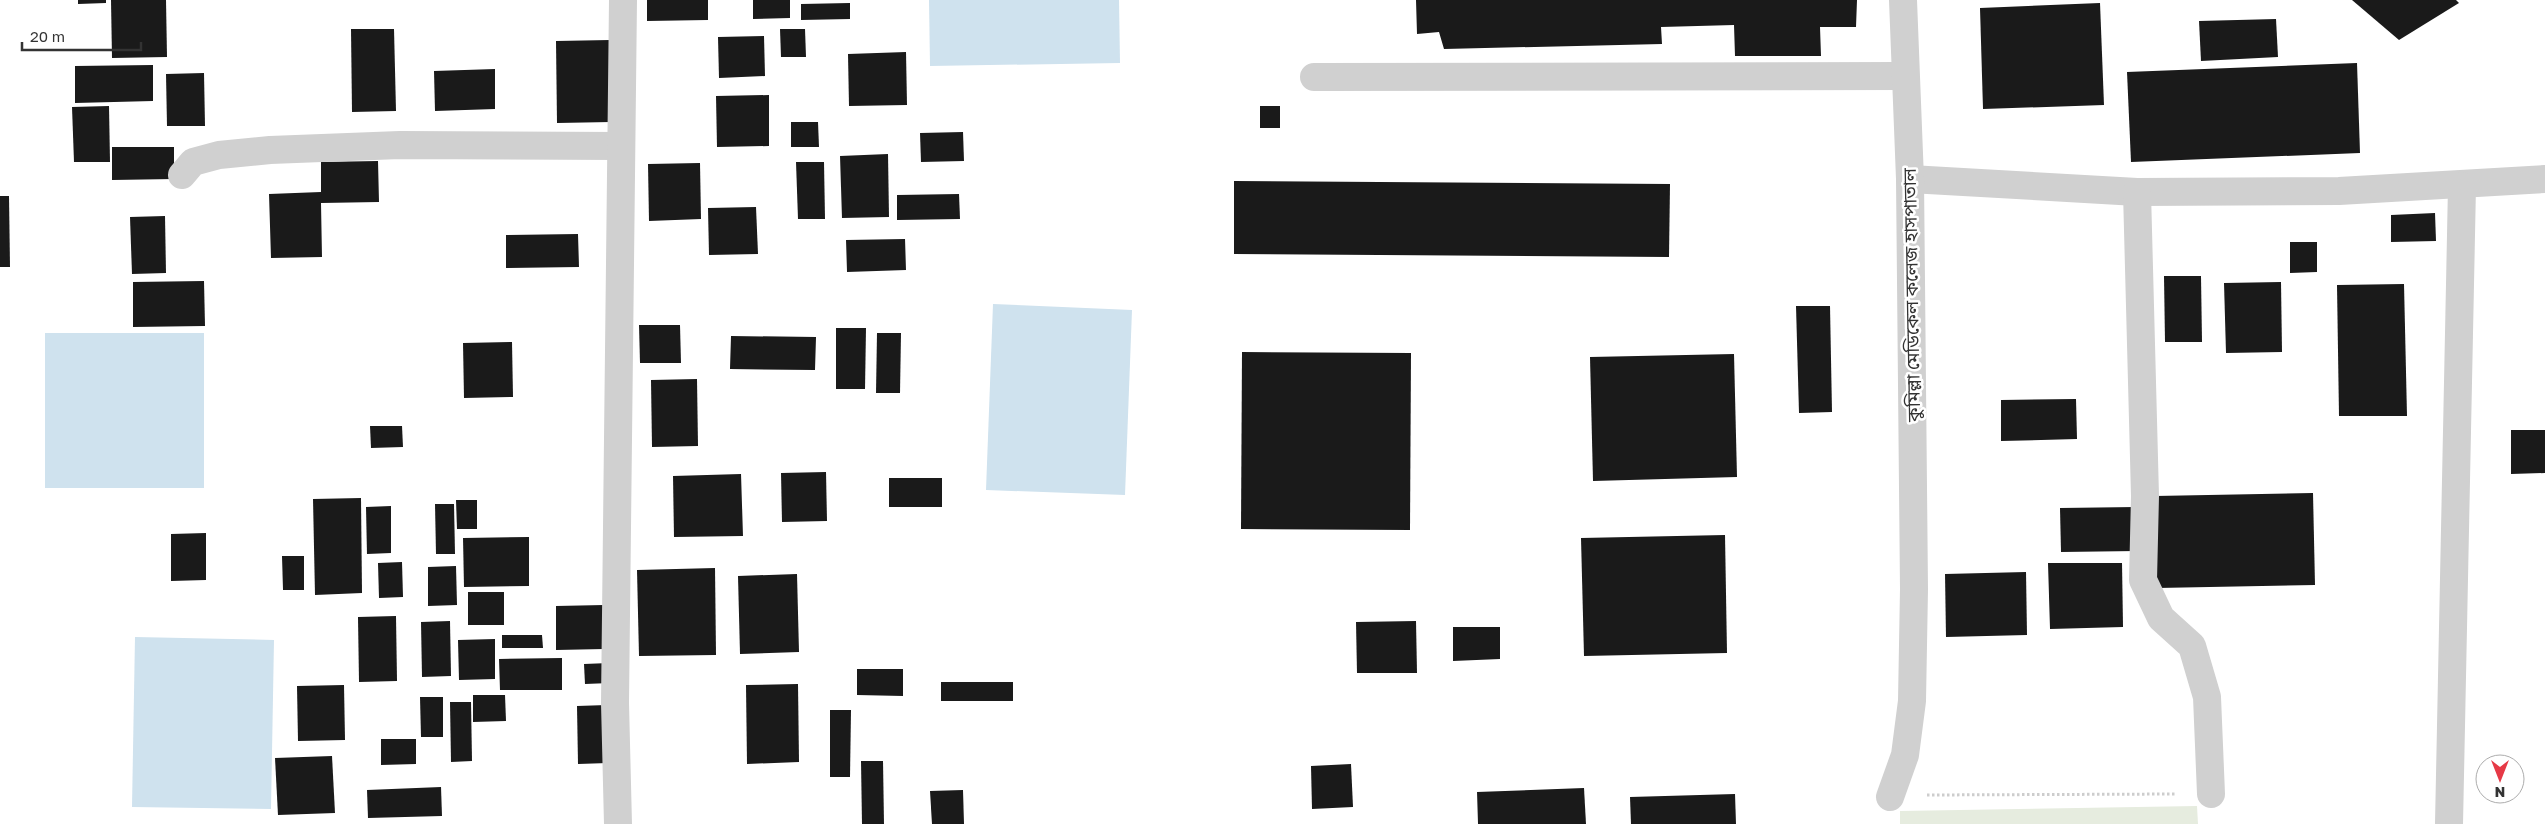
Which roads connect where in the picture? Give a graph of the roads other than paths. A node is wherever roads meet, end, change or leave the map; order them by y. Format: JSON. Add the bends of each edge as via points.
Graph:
{"nodes":[{"id":1,"x":623,"y":0,"type":"edge"},
{"id":2,"x":1903,"y":0,"type":"edge"},
{"id":3,"x":1905,"y":76,"type":"junction"},
{"id":4,"x":1314,"y":77,"type":"dead end"},
{"id":5,"x":620,"y":146,"type":"junction"},
{"id":6,"x":182,"y":175,"type":"dead end"},
{"id":7,"x":1910,"y":179,"type":"junction"},
{"id":8,"x":2545,"y":179,"type":"edge"},
{"id":9,"x":2462,"y":186,"type":"junction"},
{"id":10,"x":2137,"y":192,"type":"junction"},
{"id":11,"x":2211,"y":794,"type":"road end"},
{"id":12,"x":1890,"y":797,"type":"road end"},
{"id":13,"x":618,"y":824,"type":"edge"},
{"id":14,"x":2449,"y":824,"type":"edge"}],
"edges":[{"from":1,"to":5,"type":"street"},
{"from":2,"to":3,"type":"street","name":"কুমিল্লা মেডিকেল কলেজ হাসপাতাল"},
{"from":3,"to":4,"type":"street"},
{"from":3,"to":7,"type":"street","name":"কুমিল্লা মেডিকেল কলেজ হাসপাতাল"},
{"from":5,"to":6,"type":"street","via":[[400,145],[270,150],[219,155],[193,162]]},
{"from":5,"to":13,"type":"street","via":[[615,703]]},
{"from":7,"to":10,"type":"street"},
{"from":7,"to":12,"type":"street","name":"কুমিল্লা মেডিকেল কলেজ হাসপাতাল","via":[[1914,589],[1910,719],[1905,755]]},
{"from":8,"to":9,"type":"street"},
{"from":9,"to":10,"type":"street","via":[[2339,191]]},
{"from":9,"to":14,"type":"street"},
{"from":10,"to":11,"type":"street","via":[[2145,496],[2143,580],[2162,618],[2192,646],[2207,698]]}]}
